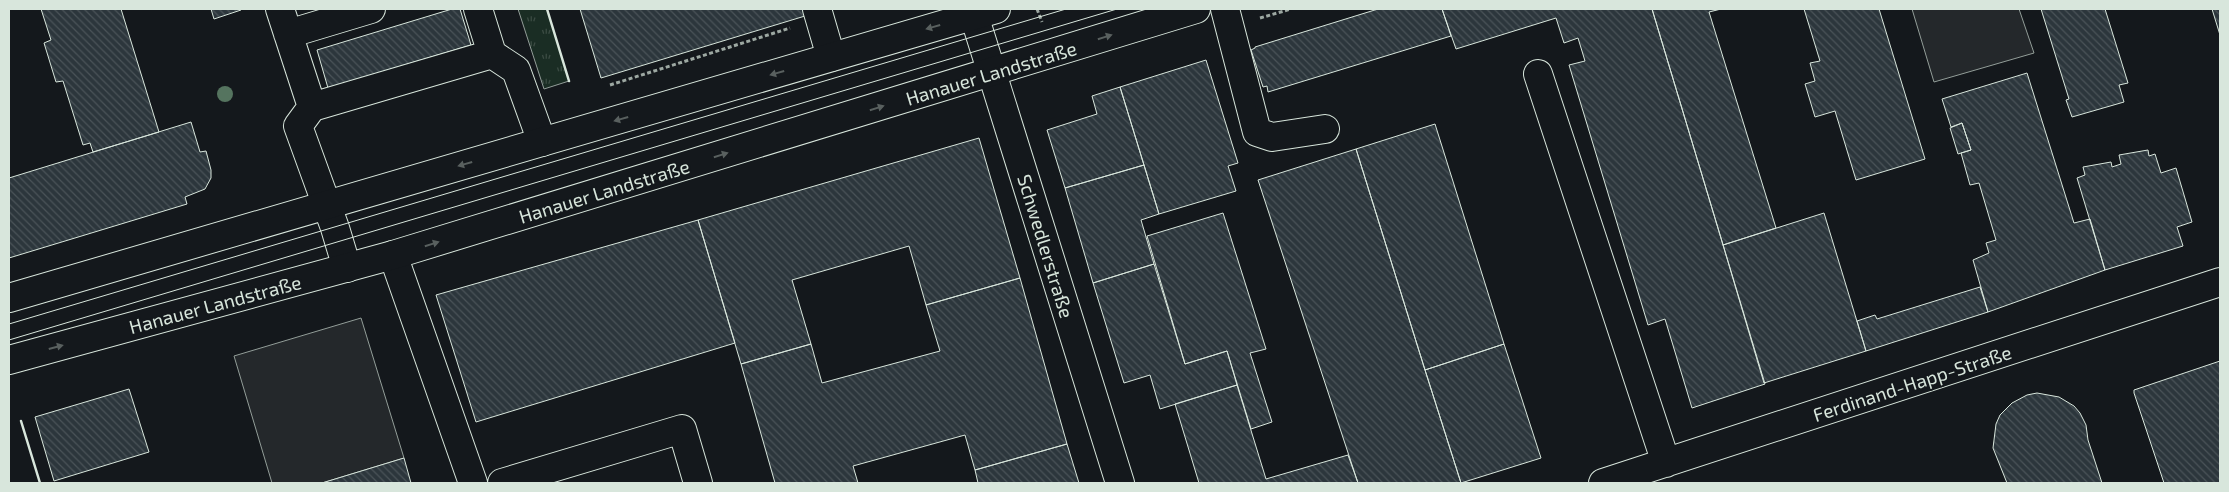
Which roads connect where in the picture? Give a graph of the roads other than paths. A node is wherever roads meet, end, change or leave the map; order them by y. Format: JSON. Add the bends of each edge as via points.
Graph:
{"nodes":[{"id":1,"x":372,"y":9,"type":"edge"},
{"id":2,"x":478,"y":9,"type":"edge"},
{"id":3,"x":817,"y":9,"type":"edge"},
{"id":4,"x":1196,"y":9,"type":"edge"},
{"id":5,"x":1225,"y":9,"type":"edge"},
{"id":6,"x":981,"y":11,"type":"edge"},
{"id":7,"x":284,"y":21,"type":"edge"},
{"id":8,"x":492,"y":54,"type":"junction"},
{"id":9,"x":831,"y":57,"type":"junction"},
{"id":10,"x":992,"y":73,"type":"junction"},
{"id":11,"x":1538,"y":74,"type":"dead end"},
{"id":12,"x":312,"y":107,"type":"junction"},
{"id":13,"x":1325,"y":128,"type":"dead end"},
{"id":14,"x":542,"y":142,"type":"junction"},
{"id":15,"x":326,"y":205,"type":"junction"},
{"id":16,"x":393,"y":255,"type":"junction"},
{"id":17,"x":347,"y":268,"type":"junction"},
{"id":18,"x":2220,"y":282,"type":"edge"},
{"id":19,"x":9,"y":298,"type":"edge"},
{"id":20,"x":9,"y":360,"type":"edge"},
{"id":21,"x":1666,"y":463,"type":"junction"},
{"id":22,"x":473,"y":483,"type":"edge"},
{"id":23,"x":502,"y":483,"type":"edge"},
{"id":24,"x":698,"y":483,"type":"edge"},
{"id":25,"x":1120,"y":483,"type":"edge"},
{"id":26,"x":1603,"y":483,"type":"edge"}],
"edges":[{"from":1,"to":7,"type":"main road"},
{"from":2,"to":8,"type":"main road"},
{"from":3,"to":9,"type":"main road"},
{"from":10,"to":4,"type":"main road","name":"Hanauer Landstraße","one_way":true},
{"from":5,"to":13,"type":"main road","via":[[1256,132],[1272,137]]},
{"from":6,"to":9,"type":"main road","one_way":true},
{"from":6,"to":10,"type":"main road","name":"Schwedlerstraße"},
{"from":7,"to":12,"type":"main road"},
{"from":8,"to":12,"type":"main road"},
{"from":8,"to":14,"type":"main road","via":[[516,70]]},
{"from":9,"to":14,"type":"main road","one_way":true},
{"from":16,"to":10,"type":"main road","name":"Hanauer Landstraße","one_way":true},
{"from":10,"to":25,"type":"main road","name":"Schwedlerstraße"},
{"from":11,"to":21,"type":"main road"},
{"from":12,"to":15,"type":"main road","via":[[298,126]]},
{"from":14,"to":15,"type":"main road","one_way":true},
{"from":15,"to":17,"type":"main road"},
{"from":15,"to":19,"type":"main road"},
{"from":16,"to":17,"type":"main road","name":"Hanauer Landstraße"},
{"from":16,"to":22,"type":"main road"},
{"from":20,"to":17,"type":"main road","name":"Hanauer Landstraße","one_way":true},
{"from":18,"to":21,"type":"main road","name":"Ferdinand-Happ-Straße"},
{"from":21,"to":26,"type":"main road","name":"Ferdinand-Happ-Straße"},
{"from":23,"to":24,"type":"main road","via":[[682,428]]}]}
